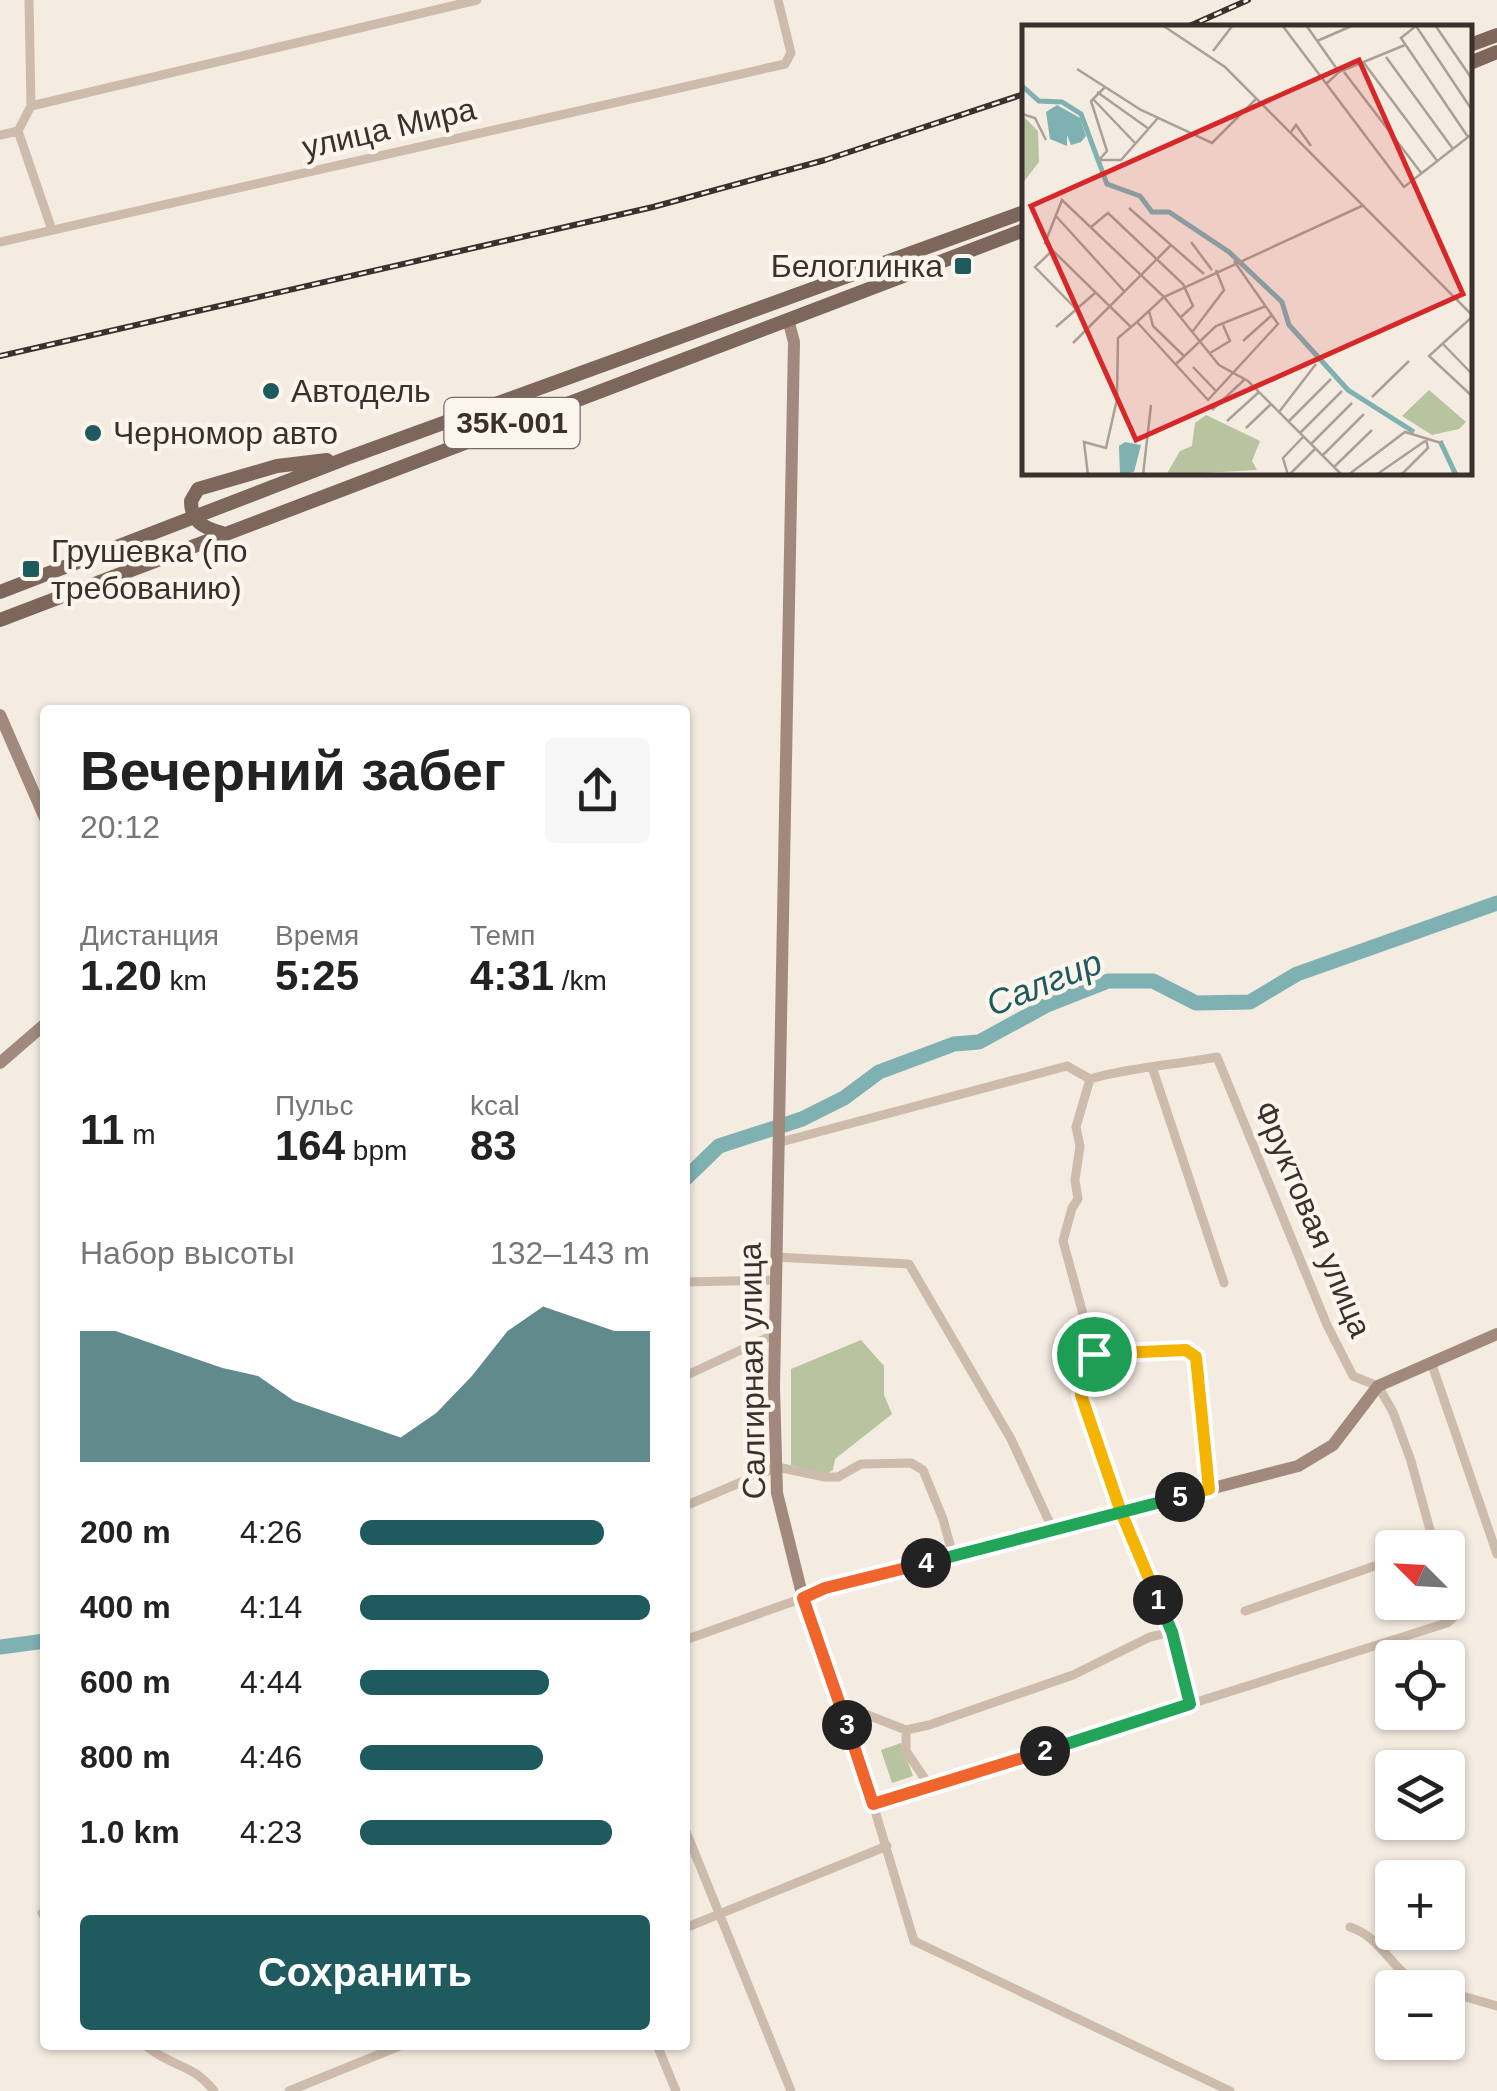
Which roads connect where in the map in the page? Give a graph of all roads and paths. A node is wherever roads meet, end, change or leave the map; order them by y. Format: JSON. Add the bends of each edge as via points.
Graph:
{"nodes":[{"id":1,"x":29,"y":0,"type":"edge"},
{"id":2,"x":476,"y":0,"type":"edge"},
{"id":3,"x":778,"y":0,"type":"edge"},
{"id":4,"x":1497,"y":34,"type":"edge"},
{"id":5,"x":1472,"y":44,"type":"edge"},
{"id":6,"x":1497,"y":52,"type":"edge"},
{"id":7,"x":1472,"y":62,"type":"edge"},
{"id":8,"x":31,"y":106,"type":"junction"},
{"id":9,"x":18,"y":131,"type":"junction"},
{"id":10,"x":0,"y":134,"type":"edge"},
{"id":11,"x":1022,"y":213,"type":"edge"},
{"id":12,"x":52,"y":230,"type":"junction"},
{"id":13,"x":1022,"y":231,"type":"edge"},
{"id":14,"x":0,"y":242,"type":"edge"},
{"id":15,"x":788,"y":319,"type":"junction"},
{"id":16,"x":347,"y":458,"type":"junction"},
{"id":17,"x":192,"y":512,"type":"junction"},
{"id":18,"x":222,"y":533,"type":"junction"},
{"id":19,"x":0,"y":592,"type":"edge"},
{"id":20,"x":0,"y":620,"type":"edge"},
{"id":21,"x":0,"y":716,"type":"edge"},
{"id":22,"x":40,"y":807,"type":"edge"},
{"id":23,"x":40,"y":1028,"type":"edge"},
{"id":24,"x":0,"y":1063,"type":"edge"},
{"id":25,"x":1152,"y":1067,"type":"junction"},
{"id":26,"x":1090,"y":1079,"type":"junction"},
{"id":27,"x":777,"y":1142,"type":"junction"},
{"id":28,"x":776,"y":1256,"type":"junction"},
{"id":29,"x":776,"y":1280,"type":"junction"},
{"id":30,"x":690,"y":1282,"type":"edge"},
{"id":31,"x":1224,"y":1284,"type":"dead end"},
{"id":32,"x":775,"y":1334,"type":"junction"},
{"id":33,"x":1497,"y":1334,"type":"edge"},
{"id":34,"x":1094,"y":1354,"type":"junction"},
{"id":35,"x":1432,"y":1362,"type":"junction"},
{"id":36,"x":690,"y":1374,"type":"edge"},
{"id":37,"x":1378,"y":1386,"type":"junction"},
{"id":38,"x":776,"y":1467,"type":"junction"},
{"id":39,"x":1209,"y":1489,"type":"junction"},
{"id":40,"x":690,"y":1504,"type":"edge"},
{"id":41,"x":1121,"y":1512,"type":"junction"},
{"id":42,"x":1053,"y":1530,"type":"junction"},
{"id":43,"x":1429,"y":1530,"type":"edge"},
{"id":44,"x":1497,"y":1554,"type":"edge"},
{"id":45,"x":953,"y":1556,"type":"junction"},
{"id":46,"x":1375,"y":1566,"type":"edge"},
{"id":47,"x":803,"y":1598,"type":"junction"},
{"id":48,"x":1245,"y":1611,"type":"dead end"},
{"id":49,"x":1450,"y":1620,"type":"edge"},
{"id":50,"x":1172,"y":1632,"type":"junction"},
{"id":51,"x":690,"y":1638,"type":"edge"},
{"id":52,"x":1190,"y":1704,"type":"junction"},
{"id":53,"x":842,"y":1712,"type":"junction"},
{"id":54,"x":906,"y":1730,"type":"junction"},
{"id":55,"x":931,"y":1788,"type":"junction"},
{"id":56,"x":873,"y":1804,"type":"junction"},
{"id":57,"x":690,"y":1841,"type":"edge"},
{"id":58,"x":886,"y":1846,"type":"junction"},
{"id":59,"x":721,"y":1912,"type":"junction"},
{"id":60,"x":690,"y":1926,"type":"edge"},
{"id":61,"x":1350,"y":1927,"type":"dead end"},
{"id":62,"x":1401,"y":1970,"type":"edge"},
{"id":63,"x":1465,"y":1997,"type":"edge"},
{"id":64,"x":1497,"y":2006,"type":"edge"},
{"id":65,"x":151,"y":2050,"type":"edge"},
{"id":66,"x":390,"y":2050,"type":"edge"},
{"id":67,"x":659,"y":2050,"type":"edge"},
{"id":68,"x":214,"y":2091,"type":"edge"},
{"id":69,"x":290,"y":2091,"type":"edge"},
{"id":70,"x":676,"y":2091,"type":"edge"},
{"id":71,"x":791,"y":2091,"type":"edge"},
{"id":72,"x":1230,"y":2091,"type":"edge"}],
"edges":[{"from":1,"to":8,"type":"street"},
{"from":2,"to":8,"type":"street"},
{"from":3,"to":12,"type":"street","name":"улица Мира","via":[[789,61]]},
{"from":4,"to":5,"type":"main road"},
{"from":6,"to":7,"type":"main road"},
{"from":8,"to":9,"type":"street"},
{"from":9,"to":10,"type":"street"},
{"from":9,"to":12,"type":"street"},
{"from":11,"to":16,"type":"main road","number":"35К-001"},
{"from":12,"to":14,"type":"street","name":"улица Мира"},
{"from":13,"to":15,"type":"main road","number":"35К-001"},
{"from":15,"to":18,"type":"main road","number":"35К-001"},
{"from":15,"to":27,"type":"main road","name":"Салгирная улица","via":[[794,362]]},
{"from":16,"to":17,"type":"main road","number":"35К-001"},
{"from":16,"to":17,"type":"main road","via":[[207,484],[195,492]]},
{"from":17,"to":18,"type":"main road","via":[[206,529]]},
{"from":17,"to":19,"type":"main road"},
{"from":18,"to":20,"type":"main road","number":"35К-001"},
{"from":21,"to":22,"type":"main road"},
{"from":23,"to":24,"type":"main road"},
{"from":25,"to":26,"type":"street"},
{"from":25,"to":31,"type":"street"},
{"from":25,"to":37,"type":"street","name":"Фруктовая улица","via":[[1217,1057],[1327,1325],[1353,1376]]},
{"from":26,"to":27,"type":"street","via":[[1067,1066]]},
{"from":26,"to":34,"type":"street","via":[[1076,1127],[1078,1199],[1063,1241]]},
{"from":27,"to":28,"type":"main road","name":"Салгирная улица"},
{"from":28,"to":29,"type":"main road","name":"Салгирная улица"},
{"from":28,"to":42,"type":"street","via":[[909,1264],[1010,1439]]},
{"from":29,"to":30,"type":"street"},
{"from":29,"to":32,"type":"main road","name":"Салгирная улица"},
{"from":32,"to":36,"type":"street"},
{"from":32,"to":38,"type":"main road","name":"Салгирная улица"},
{"from":33,"to":35,"type":"main road"},
{"from":34,"to":39,"type":"street","via":[[1192,1352]]},
{"from":34,"to":41,"type":"street","via":[[1081,1395]]},
{"from":35,"to":37,"type":"main road"},
{"from":35,"to":44,"type":"street"},
{"from":37,"to":39,"type":"main road","via":[[1346,1432],[1315,1457],[1277,1474]]},
{"from":37,"to":43,"type":"street","via":[[1411,1461]]},
{"from":38,"to":40,"type":"street"},
{"from":38,"to":45,"type":"street","via":[[825,1478],[860,1464],[919,1466]]},
{"from":38,"to":47,"type":"main road","name":"Салгирная улица"},
{"from":39,"to":41,"type":"main road"},
{"from":41,"to":42,"type":"main road"},
{"from":41,"to":50,"type":"street"},
{"from":42,"to":45,"type":"main road"},
{"from":45,"to":47,"type":"main road"},
{"from":46,"to":48,"type":"street"},
{"from":47,"to":51,"type":"street"},
{"from":47,"to":53,"type":"street","name":"Салгирная улица"},
{"from":49,"to":52,"type":"street"},
{"from":50,"to":52,"type":"street"},
{"from":50,"to":54,"type":"street","via":[[1073,1675]]},
{"from":52,"to":55,"type":"street"},
{"from":53,"to":54,"type":"street"},
{"from":53,"to":56,"type":"street","name":"Салгирная улица"},
{"from":54,"to":55,"type":"street","via":[[906,1751]]},
{"from":55,"to":56,"type":"street"},
{"from":56,"to":58,"type":"street","name":"Салгирная улица"},
{"from":57,"to":59,"type":"street"},
{"from":58,"to":59,"type":"street"},
{"from":58,"to":72,"type":"street","name":"Салгирная улица","via":[[914,1941]]},
{"from":59,"to":60,"type":"street"},
{"from":59,"to":71,"type":"street"},
{"from":61,"to":62,"type":"street"},
{"from":63,"to":64,"type":"street"},
{"from":65,"to":68,"type":"street","via":[[201,2075]]},
{"from":66,"to":69,"type":"street"},
{"from":67,"to":70,"type":"street"}]}
